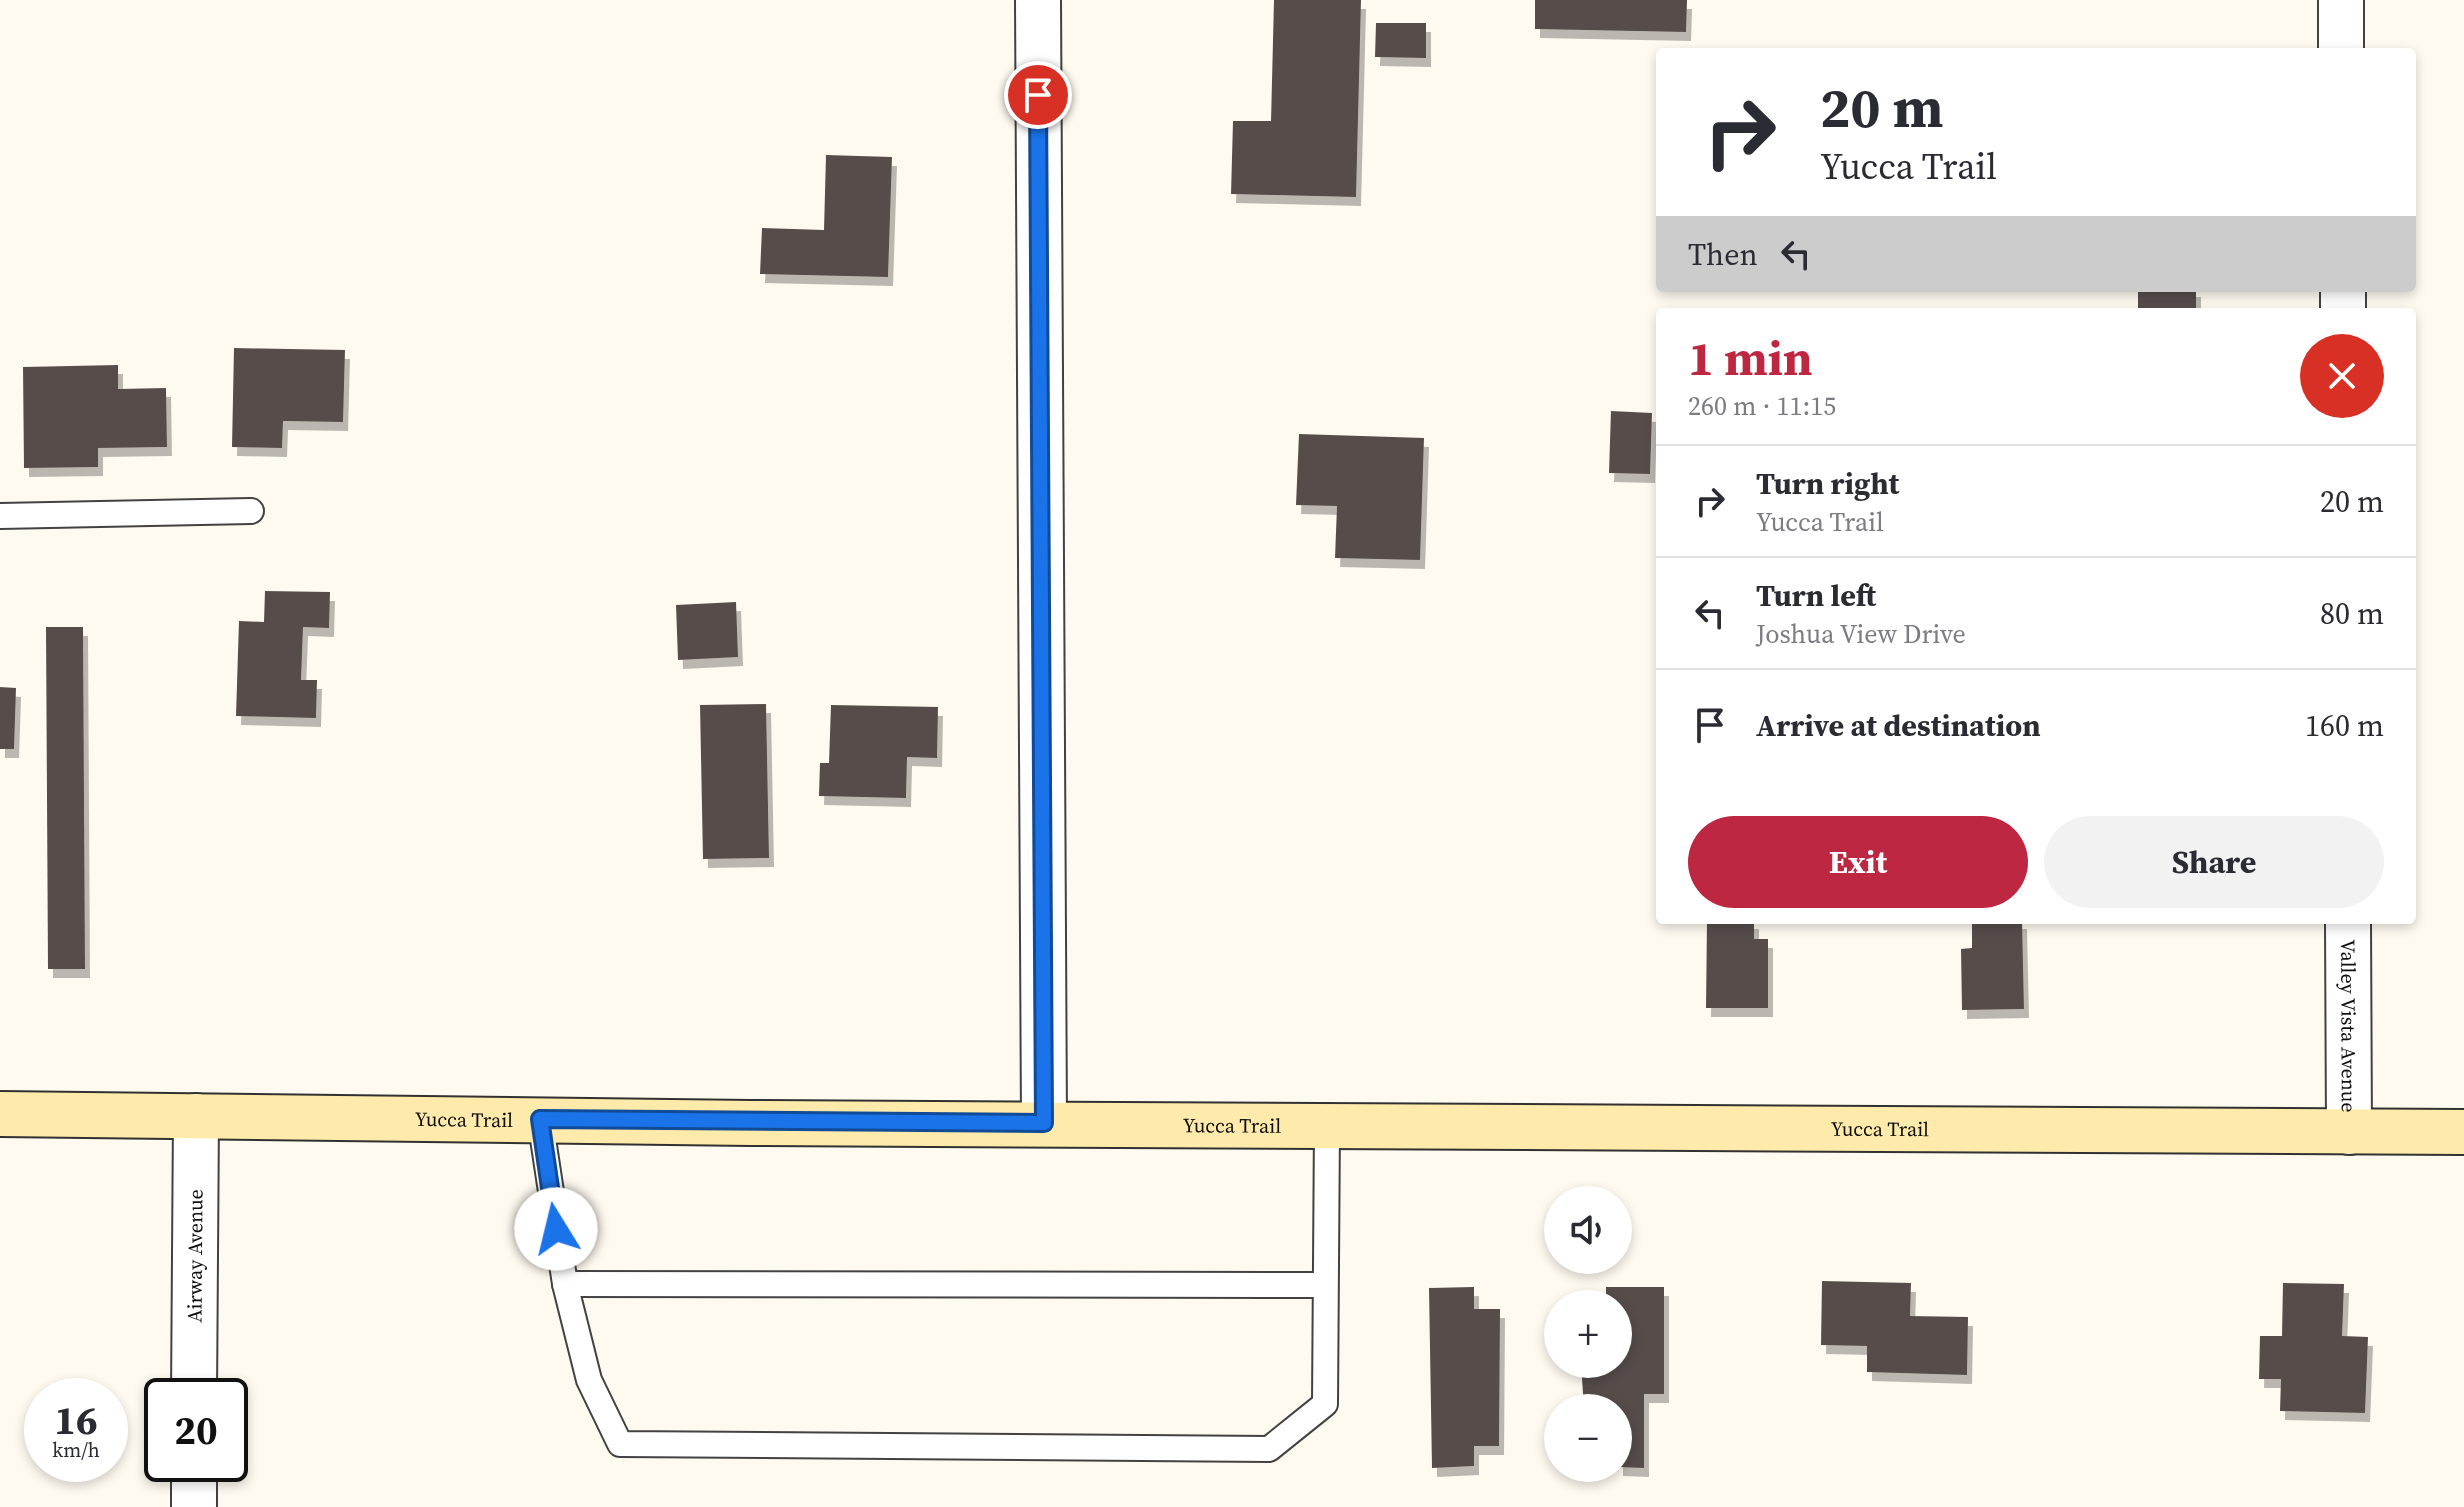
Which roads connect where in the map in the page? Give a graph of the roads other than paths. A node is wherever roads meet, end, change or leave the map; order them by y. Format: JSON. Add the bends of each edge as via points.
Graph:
{"nodes":[{"id":1,"x":1038,"y":0,"type":"edge"},
{"id":2,"x":2341,"y":0,"type":"edge"},
{"id":3,"x":2341,"y":48,"type":"edge"},
{"id":4,"x":251,"y":511,"type":"dead end"},
{"id":5,"x":0,"y":516,"type":"edge"},
{"id":6,"x":2348,"y":924,"type":"edge"},
{"id":7,"x":0,"y":1114,"type":"edge"},
{"id":8,"x":196,"y":1116,"type":"junction"},
{"id":9,"x":540,"y":1119,"type":"junction"},
{"id":10,"x":1044,"y":1123,"type":"junction"},
{"id":11,"x":1327,"y":1125,"type":"junction"},
{"id":12,"x":2349,"y":1132,"type":"junction"},
{"id":13,"x":2464,"y":1132,"type":"edge"},
{"id":14,"x":565,"y":1284,"type":"junction"},
{"id":15,"x":1324,"y":1285,"type":"junction"},
{"id":16,"x":194,"y":1378,"type":"edge"},
{"id":17,"x":194,"y":1482,"type":"edge"},
{"id":18,"x":194,"y":1507,"type":"edge"}],
"edges":[{"from":1,"to":10,"type":"street"},
{"from":2,"to":3,"type":"street"},
{"from":4,"to":5,"type":"lane"},
{"from":6,"to":12,"type":"street","name":"Valley Vista Avenue"},
{"from":7,"to":8,"type":"main road","name":"Yucca Trail"},
{"from":8,"to":9,"type":"main road","name":"Yucca Trail"},
{"from":8,"to":16,"type":"street","name":"Airway Avenue"},
{"from":9,"to":10,"type":"main road","name":"Yucca Trail"},
{"from":9,"to":14,"type":"lane"},
{"from":10,"to":11,"type":"main road","name":"Yucca Trail"},
{"from":11,"to":12,"type":"main road","name":"Yucca Trail"},
{"from":11,"to":15,"type":"lane"},
{"from":12,"to":13,"type":"main road","name":"Yucca Trail"},
{"from":14,"to":15,"type":"lane"},
{"from":14,"to":15,"type":"lane","via":[[589,1380],[620,1444],[1253,1449],[1269,1449],[1325,1404]]},
{"from":17,"to":18,"type":"street"}]}
